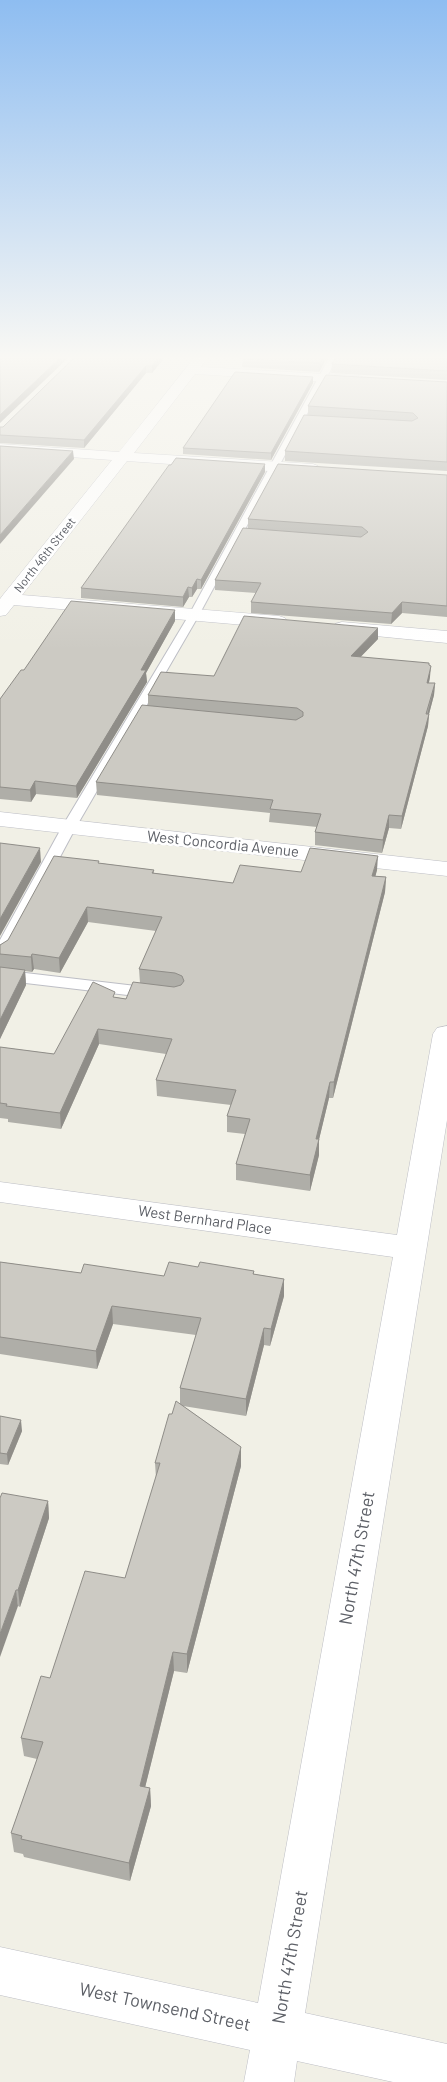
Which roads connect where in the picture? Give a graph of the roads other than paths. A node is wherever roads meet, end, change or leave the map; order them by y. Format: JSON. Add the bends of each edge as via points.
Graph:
{"nodes":[{"id":1,"x":98,"y":455,"type":"edge"},
{"id":2,"x":281,"y":455,"type":"edge"},
{"id":3,"x":123,"y":457,"type":"junction"},
{"id":4,"x":273,"y":467,"type":"junction"},
{"id":5,"x":331,"y":470,"type":"edge"},
{"id":6,"x":5,"y":605,"type":"edge"},
{"id":7,"x":194,"y":615,"type":"junction"},
{"id":8,"x":301,"y":624,"type":"edge"},
{"id":9,"x":320,"y":626,"type":"edge"},
{"id":10,"x":447,"y":637,"type":"edge"},
{"id":11,"x":0,"y":819,"type":"edge"},
{"id":12,"x":69,"y":827,"type":"junction"},
{"id":13,"x":447,"y":869,"type":"edge"},
{"id":14,"x":0,"y":954,"type":"edge"},
{"id":15,"x":0,"y":975,"type":"edge"},
{"id":16,"x":165,"y":994,"type":"edge"},
{"id":17,"x":447,"y":1034,"type":"edge"},
{"id":18,"x":0,"y":1192,"type":"edge"},
{"id":19,"x":410,"y":1248,"type":"junction"},
{"id":20,"x":0,"y":1971,"type":"edge"},
{"id":21,"x":278,"y":2031,"type":"junction"},
{"id":22,"x":447,"y":2069,"type":"edge"},
{"id":23,"x":269,"y":2082,"type":"edge"}],
"edges":[{"from":1,"to":3,"type":"street"},
{"from":2,"to":4,"type":"lane"},
{"from":3,"to":4,"type":"street"},
{"from":3,"to":6,"type":"street","name":"North 46th Street"},
{"from":4,"to":5,"type":"street"},
{"from":4,"to":7,"type":"lane","via":[[242,533]]},
{"from":6,"to":7,"type":"street"},
{"from":7,"to":8,"type":"street"},
{"from":7,"to":12,"type":"lane","via":[[142,712]]},
{"from":9,"to":10,"type":"street"},
{"from":11,"to":12,"type":"street","name":"West Concordia Avenue"},
{"from":12,"to":13,"type":"street","name":"West Concordia Avenue"},
{"from":12,"to":14,"type":"lane"},
{"from":15,"to":16,"type":"lane"},
{"from":17,"to":19,"type":"street","name":"North 47th Street"},
{"from":18,"to":19,"type":"street","name":"West Bernhard Place"},
{"from":19,"to":21,"type":"street","name":"North 47th Street"},
{"from":20,"to":21,"type":"street","name":"West Townsend Street"},
{"from":21,"to":22,"type":"street","name":"West Townsend Street"},
{"from":21,"to":23,"type":"street","name":"North 47th Street"}]}
